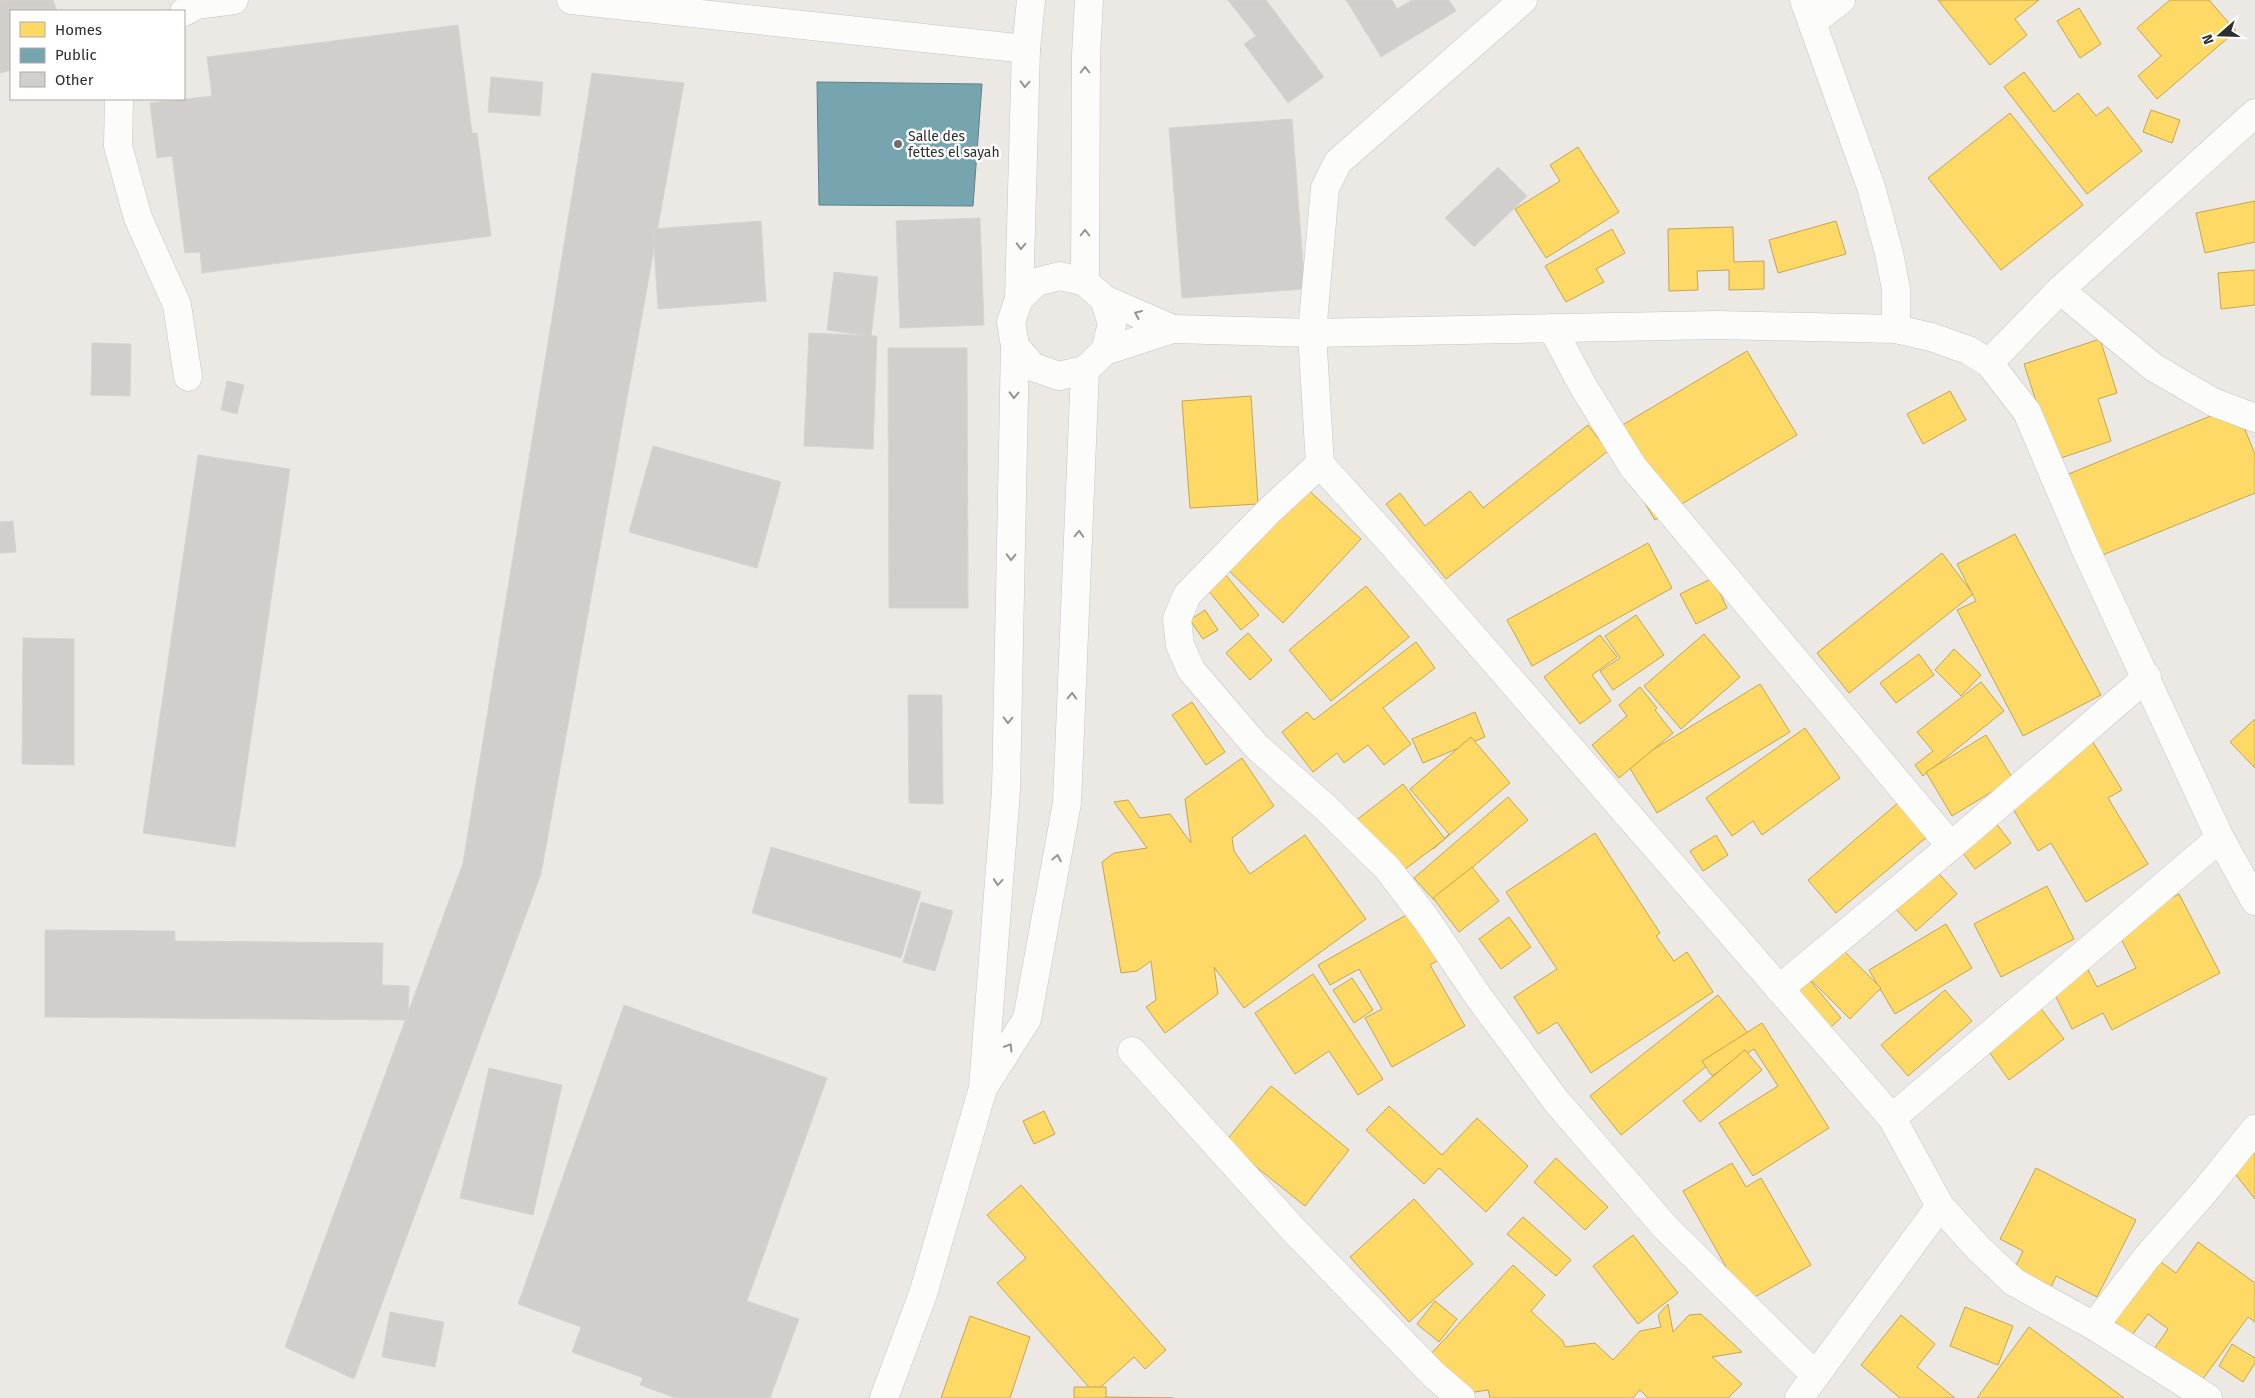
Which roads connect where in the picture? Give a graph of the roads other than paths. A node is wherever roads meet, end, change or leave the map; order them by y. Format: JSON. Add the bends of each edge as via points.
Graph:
{"nodes":[{"id":1,"x":234,"y":0,"type":"edge"},
{"id":2,"x":571,"y":0,"type":"edge"},
{"id":3,"x":1031,"y":0,"type":"edge"},
{"id":4,"x":1089,"y":0,"type":"edge"},
{"id":5,"x":1523,"y":0,"type":"edge"},
{"id":6,"x":1841,"y":0,"type":"edge"},
{"id":7,"x":185,"y":11,"type":"edge"},
{"id":8,"x":1808,"y":11,"type":"edge"},
{"id":9,"x":1026,"y":49,"type":"junction"},
{"id":10,"x":119,"y":100,"type":"edge"},
{"id":11,"x":2255,"y":113,"type":"edge"},
{"id":12,"x":1094,"y":290,"type":"junction"},
{"id":13,"x":2060,"y":290,"type":"junction"},
{"id":14,"x":1019,"y":299,"type":"junction"},
{"id":15,"x":1552,"y":328,"type":"junction"},
{"id":16,"x":1173,"y":329,"type":"junction"},
{"id":17,"x":1896,"y":329,"type":"junction"},
{"id":18,"x":1312,"y":333,"type":"junction"},
{"id":19,"x":1015,"y":346,"type":"junction"},
{"id":20,"x":1105,"y":351,"type":"junction"},
{"id":21,"x":1989,"y":363,"type":"junction"},
{"id":22,"x":1086,"y":370,"type":"junction"},
{"id":23,"x":188,"y":377,"type":"dead end"},
{"id":24,"x":2255,"y":418,"type":"edge"},
{"id":25,"x":1320,"y":464,"type":"junction"},
{"id":26,"x":2146,"y":678,"type":"junction"},
{"id":27,"x":2220,"y":838,"type":"junction"},
{"id":28,"x":1951,"y":846,"type":"junction"},
{"id":29,"x":2255,"y":901,"type":"edge"},
{"id":30,"x":1779,"y":989,"type":"junction"},
{"id":31,"x":1132,"y":1051,"type":"dead end"},
{"id":32,"x":983,"y":1088,"type":"junction"},
{"id":33,"x":1892,"y":1118,"type":"junction"},
{"id":34,"x":2255,"y":1129,"type":"edge"},
{"id":35,"x":1940,"y":1206,"type":"junction"},
{"id":36,"x":2094,"y":1326,"type":"junction"},
{"id":37,"x":1816,"y":1375,"type":"junction"},
{"id":38,"x":884,"y":1398,"type":"edge"},
{"id":39,"x":1461,"y":1398,"type":"edge"},
{"id":40,"x":1799,"y":1398,"type":"edge"},
{"id":41,"x":2208,"y":1398,"type":"edge"}],
"edges":[{"from":1,"to":7,"type":"street","via":[[196,5]]},
{"from":2,"to":9,"type":"street"},
{"from":3,"to":9,"type":"street"},
{"from":12,"to":4,"type":"street","one_way":true,"via":[[1086,56]]},
{"from":5,"to":18,"type":"street","via":[[1338,162],[1325,188]]},
{"from":6,"to":8,"type":"street"},
{"from":8,"to":17,"type":"street","via":[[1871,187],[1896,289]]},
{"from":9,"to":14,"type":"street","one_way":true},
{"from":10,"to":23,"type":"street","via":[[118,146],[138,218],[178,305]]},
{"from":11,"to":13,"type":"street"},
{"from":12,"to":14,"type":"street","via":[[1060,276],[1036,282]]},
{"from":16,"to":12,"type":"street","one_way":true},
{"from":12,"to":20,"type":"street","via":[[1112,324]]},
{"from":13,"to":21,"type":"street"},
{"from":13,"to":24,"type":"street","via":[[2153,367],[2213,402]]},
{"from":14,"to":19,"type":"street","via":[[1011,322]]},
{"from":15,"to":17,"type":"street","via":[[1717,325]]},
{"from":15,"to":18,"type":"street"},
{"from":15,"to":28,"type":"street","via":[[1582,386],[1633,467]]},
{"from":16,"to":18,"type":"street"},
{"from":16,"to":20,"type":"street"},
{"from":17,"to":21,"type":"street","via":[[1968,350]]},
{"from":18,"to":25,"type":"street"},
{"from":19,"to":22,"type":"street","via":[[1033,367],[1059,376]]},
{"from":19,"to":32,"type":"street","one_way":true,"via":[[1006,791]]},
{"from":20,"to":22,"type":"street"},
{"from":21,"to":26,"type":"street","via":[[2027,412],[2085,548]]},
{"from":32,"to":22,"type":"street","one_way":true,"via":[[1027,1018],[1067,803]]},
{"from":25,"to":30,"type":"street"},
{"from":25,"to":37,"type":"street","via":[[1187,595],[1177,619],[1180,645],[1191,670],[1256,747],[1326,808],[1388,869],[1557,1102],[1665,1227]]},
{"from":26,"to":27,"type":"street"},
{"from":26,"to":28,"type":"street"},
{"from":27,"to":29,"type":"street"},
{"from":27,"to":33,"type":"street"},
{"from":28,"to":30,"type":"street"},
{"from":30,"to":33,"type":"street"},
{"from":31,"to":39,"type":"street","via":[[1289,1225],[1434,1375]]},
{"from":32,"to":38,"type":"street","via":[[923,1294]]},
{"from":33,"to":35,"type":"street"},
{"from":34,"to":36,"type":"street","via":[[2147,1256]]},
{"from":35,"to":36,"type":"street","via":[[1978,1249],[2014,1282]]},
{"from":35,"to":37,"type":"street"},
{"from":36,"to":41,"type":"street"},
{"from":37,"to":40,"type":"street"}]}
